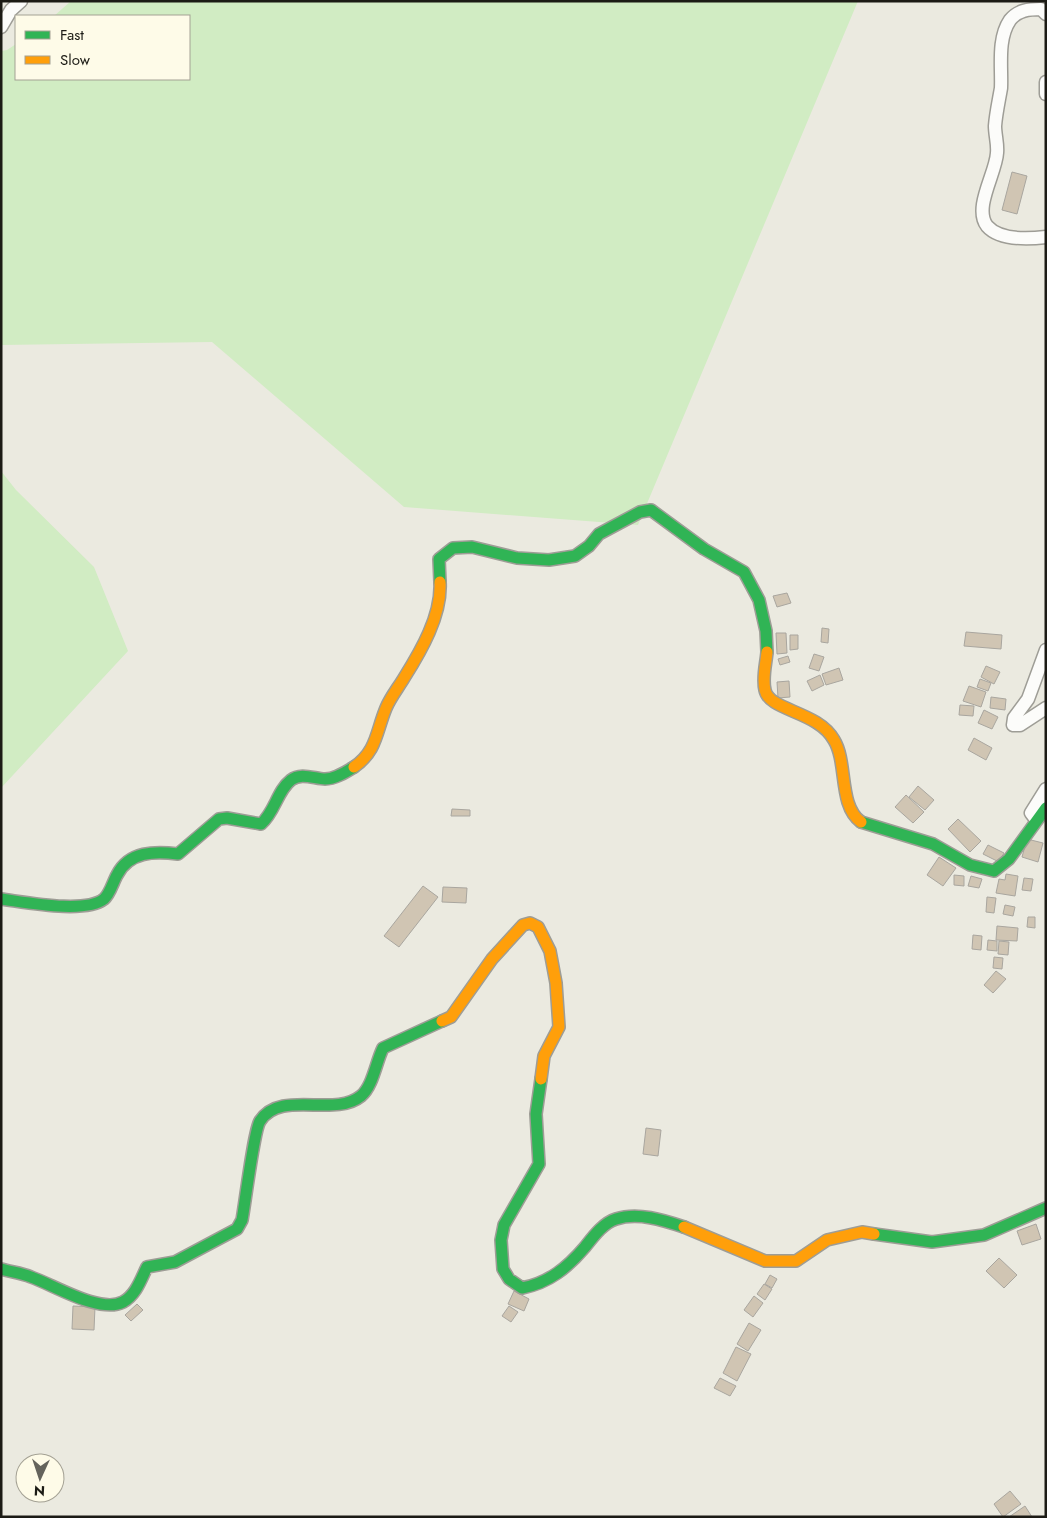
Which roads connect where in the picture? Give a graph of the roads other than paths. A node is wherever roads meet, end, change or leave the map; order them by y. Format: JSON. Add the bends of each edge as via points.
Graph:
{"nodes":[{"id":1,"x":20,"y":1,"type":"edge"},
{"id":2,"x":1046,"y":14,"type":"edge"},
{"id":3,"x":1,"y":27,"type":"edge"},
{"id":4,"x":1046,"y":82,"type":"edge"},
{"id":5,"x":1046,"y":94,"type":"edge"},
{"id":6,"x":1046,"y":237,"type":"edge"},
{"id":7,"x":1046,"y":650,"type":"edge"},
{"id":8,"x":1046,"y":708,"type":"edge"},
{"id":9,"x":1046,"y":789,"type":"edge"},
{"id":10,"x":1046,"y":808,"type":"edge"},
{"id":11,"x":1036,"y":819,"type":"junction"},
{"id":12,"x":1,"y":899,"type":"edge"},
{"id":13,"x":1046,"y":1208,"type":"edge"},
{"id":14,"x":1,"y":1269,"type":"edge"}],
"edges":[{"from":1,"to":3,"type":"street"},
{"from":2,"to":6,"type":"street","via":[[1041,9],[1018,12],[1010,21],[1003,39],[995,126],[997,160],[985,195],[983,216],[988,226],[1000,234],[1030,239]]},
{"from":4,"to":5,"type":"street"},
{"from":7,"to":8,"type":"street","via":[[1028,699],[1014,718],[1013,725],[1020,725]]},
{"from":9,"to":11,"type":"street","via":[[1032,813]]},
{"from":10,"to":11,"type":"street"},
{"from":11,"to":12,"type":"street","via":[[1009,859],[994,871],[978,869],[934,844],[857,819],[849,804],[838,741],[802,713],[773,703],[768,698],[767,641],[760,602],[750,582],[738,567],[708,553],[651,510],[640,512],[600,534],[576,556],[549,560],[517,558],[472,547],[453,548],[439,559],[441,597],[434,619],[412,665],[386,707],[376,742],[361,762],[345,773],[327,779],[304,776],[292,779],[269,817],[261,824],[219,819],[178,854],[154,851],[136,857],[120,869],[105,898],[95,903],[65,907]]},
{"from":13,"to":14,"type":"street","via":[[984,1235],[932,1242],[862,1232],[827,1240],[796,1261],[777,1263],[765,1261],[688,1228],[636,1216],[614,1219],[553,1279],[522,1288],[509,1279],[503,1269],[501,1240],[504,1225],[539,1164],[536,1114],[544,1056],[559,1027],[550,951],[538,927],[530,924],[522,925],[492,959],[451,1016],[383,1048],[372,1080],[361,1096],[344,1103],[276,1106],[259,1122],[242,1220],[231,1234],[215,1239],[175,1262],[147,1267],[137,1289],[117,1306],[83,1299],[29,1276]]}]}
